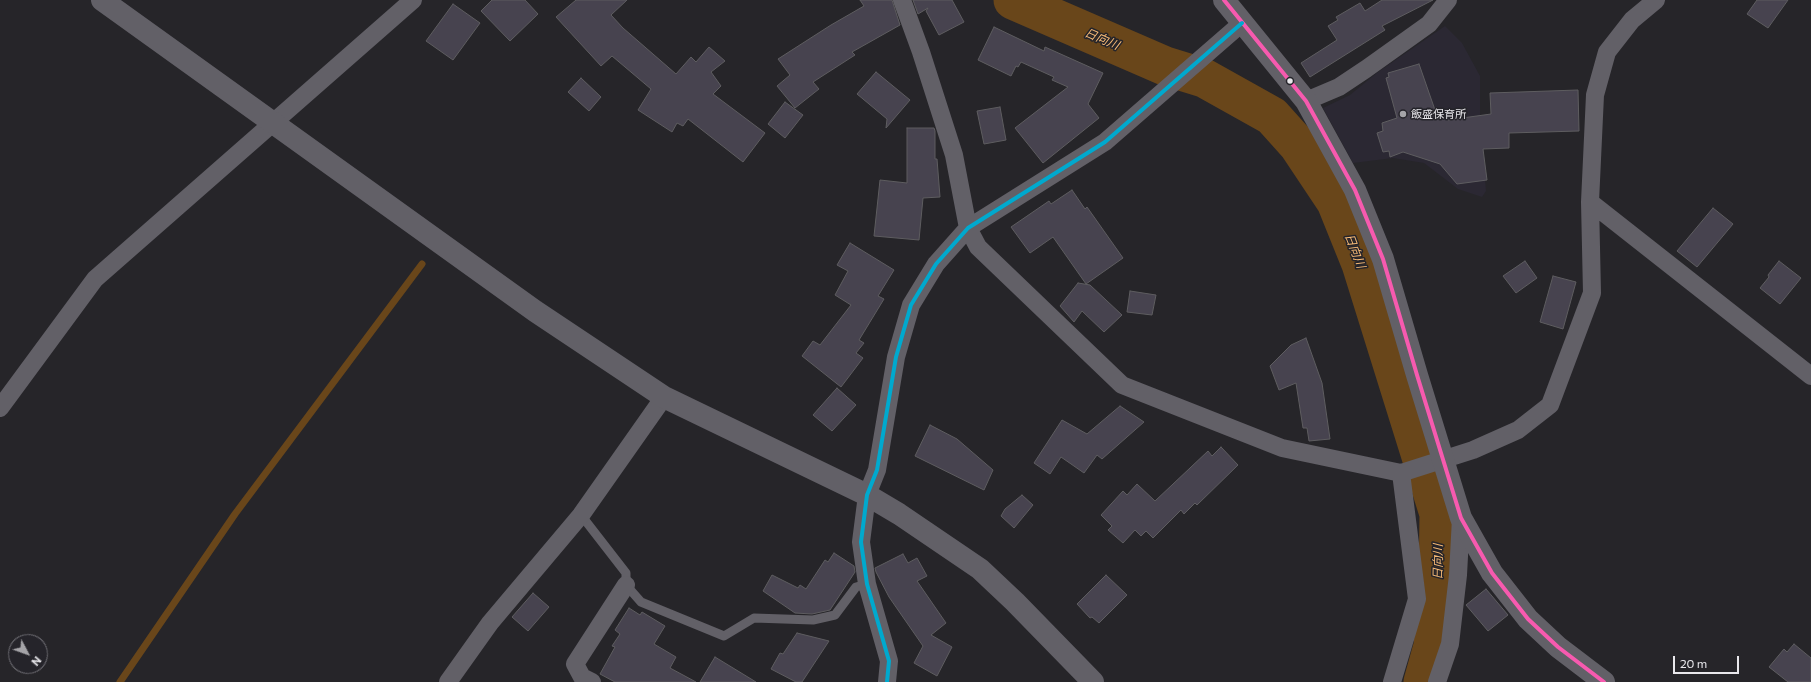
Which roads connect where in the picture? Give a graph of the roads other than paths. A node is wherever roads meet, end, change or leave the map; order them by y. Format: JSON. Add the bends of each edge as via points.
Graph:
{"nodes":[{"id":1,"x":102,"y":0,"type":"edge"},
{"id":2,"x":413,"y":0,"type":"edge"},
{"id":3,"x":902,"y":0,"type":"edge"},
{"id":4,"x":1224,"y":0,"type":"edge"},
{"id":5,"x":1448,"y":0,"type":"edge"},
{"id":6,"x":1656,"y":0,"type":"edge"},
{"id":7,"x":1242,"y":23,"type":"junction"},
{"id":8,"x":1306,"y":101,"type":"junction"},
{"id":9,"x":272,"y":123,"type":"junction"},
{"id":10,"x":1590,"y":202,"type":"junction"},
{"id":11,"x":968,"y":228,"type":"junction"},
{"id":12,"x":1811,"y":376,"type":"edge"},
{"id":13,"x":664,"y":397,"type":"junction"},
{"id":14,"x":0,"y":408,"type":"edge"},
{"id":15,"x":1443,"y":458,"type":"junction"},
{"id":16,"x":1401,"y":473,"type":"junction"},
{"id":17,"x":867,"y":495,"type":"junction"},
{"id":18,"x":581,"y":515,"type":"junction"},
{"id":19,"x":1461,"y":518,"type":"junction"},
{"id":20,"x":867,"y":584,"type":"junction"},
{"id":21,"x":626,"y":585,"type":"junction"},
{"id":22,"x":448,"y":682,"type":"edge"},
{"id":23,"x":592,"y":682,"type":"edge"},
{"id":24,"x":887,"y":682,"type":"edge"},
{"id":25,"x":1093,"y":682,"type":"edge"},
{"id":26,"x":1392,"y":682,"type":"edge"},
{"id":27,"x":1437,"y":682,"type":"edge"},
{"id":28,"x":1604,"y":682,"type":"edge"}],
"edges":[{"from":1,"to":9,"type":"street"},
{"from":2,"to":9,"type":"street"},
{"from":3,"to":11,"type":"street","via":[[954,156]]},
{"from":4,"to":7,"type":"street"},
{"from":5,"to":8,"type":"street","via":[[1429,24],[1366,69],[1339,87]]},
{"from":6,"to":10,"type":"street","via":[[1632,20],[1606,52],[1595,95]]},
{"from":7,"to":8,"type":"street"},
{"from":7,"to":11,"type":"street","via":[[1106,142]]},
{"from":8,"to":15,"type":"street","via":[[1355,190],[1383,259]]},
{"from":9,"to":13,"type":"street","via":[[535,311]]},
{"from":9,"to":14,"type":"street","via":[[95,279]]},
{"from":10,"to":12,"type":"street"},
{"from":10,"to":15,"type":"street","via":[[1592,293],[1550,405],[1518,430],[1473,450]]},
{"from":11,"to":16,"type":"street","via":[[978,247],[1122,385],[1282,448]]},
{"from":11,"to":17,"type":"street","via":[[936,264],[911,305],[896,357],[877,470]]},
{"from":13,"to":17,"type":"street"},
{"from":13,"to":18,"type":"street"},
{"from":15,"to":16,"type":"street"},
{"from":15,"to":19,"type":"street"},
{"from":16,"to":26,"type":"street","via":[[1417,599]]},
{"from":17,"to":20,"type":"street","via":[[861,542]]},
{"from":17,"to":25,"type":"street","via":[[900,514],[980,569]]},
{"from":18,"to":21,"type":"lane","via":[[626,573]]},
{"from":18,"to":22,"type":"street","via":[[490,623]]},
{"from":19,"to":27,"type":"street","via":[[1450,644]]},
{"from":19,"to":28,"type":"street","via":[[1492,573],[1528,619],[1558,647]]},
{"from":20,"to":21,"type":"lane","via":[[856,587],[835,615],[813,620],[754,618],[724,636],[641,602]]},
{"from":20,"to":24,"type":"street","via":[[889,661]]},
{"from":21,"to":23,"type":"street","via":[[575,664],[582,677]]}]}
